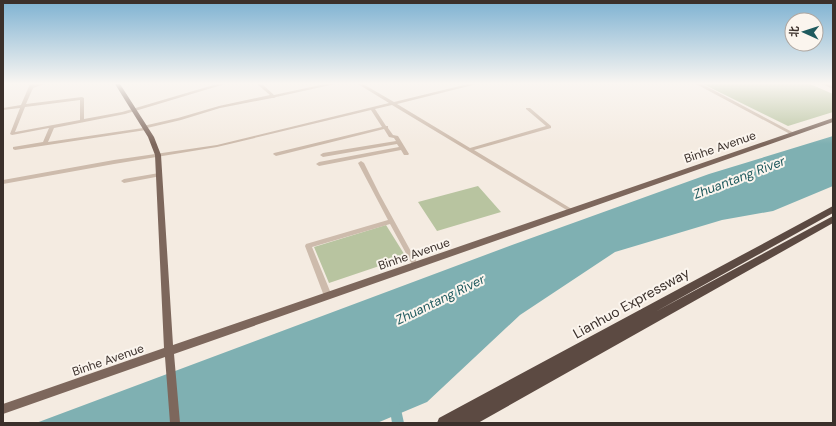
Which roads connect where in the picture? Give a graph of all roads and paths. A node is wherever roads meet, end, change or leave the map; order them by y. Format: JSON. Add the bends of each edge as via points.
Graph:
{"nodes":[{"id":1,"x":39,"y":104,"type":"edge"},
{"id":2,"x":82,"y":104,"type":"edge"},
{"id":3,"x":130,"y":104,"type":"edge"},
{"id":4,"x":155,"y":104,"type":"edge"},
{"id":5,"x":236,"y":104,"type":"edge"},
{"id":6,"x":392,"y":104,"type":"joint"},
{"id":7,"x":736,"y":104,"type":"edge"},
{"id":8,"x":23,"y":106,"type":"junction"},
{"id":9,"x":3,"y":109,"type":"edge"},
{"id":10,"x":372,"y":109,"type":"junction"},
{"id":11,"x":528,"y":109,"type":"dead end"},
{"id":12,"x":134,"y":110,"type":"junction"},
{"id":13,"x":833,"y":120,"type":"edge"},
{"id":14,"x":82,"y":121,"type":"junction"},
{"id":15,"x":52,"y":126,"type":"junction"},
{"id":16,"x":386,"y":127,"type":"junction"},
{"id":17,"x":145,"y":128,"type":"junction"},
{"id":18,"x":794,"y":134,"type":"junction"},
{"id":19,"x":399,"y":142,"type":"junction"},
{"id":20,"x":45,"y":143,"type":"junction"},
{"id":21,"x":15,"y":148,"type":"dead end"},
{"id":22,"x":402,"y":148,"type":"junction"},
{"id":23,"x":469,"y":150,"type":"junction"},
{"id":24,"x":276,"y":154,"type":"dead end"},
{"id":25,"x":406,"y":154,"type":"dead end"},
{"id":26,"x":158,"y":155,"type":"junction"},
{"id":27,"x":324,"y":155,"type":"dead end"},
{"id":28,"x":361,"y":163,"type":"dead end"},
{"id":29,"x":319,"y":164,"type":"dead end"},
{"id":30,"x":159,"y":175,"type":"junction"},
{"id":31,"x":124,"y":181,"type":"dead end"},
{"id":32,"x":3,"y":182,"type":"edge"},
{"id":33,"x":833,"y":208,"type":"edge"},
{"id":34,"x":572,"y":211,"type":"junction"},
{"id":35,"x":833,"y":219,"type":"edge"},
{"id":36,"x":391,"y":221,"type":"junction"},
{"id":37,"x":416,"y":266,"type":"junction"},
{"id":38,"x":328,"y":296,"type":"junction"},
{"id":39,"x":169,"y":351,"type":"junction"},
{"id":40,"x":3,"y":409,"type":"edge"},
{"id":41,"x":176,"y":423,"type":"edge"},
{"id":42,"x":444,"y":423,"type":"edge"},
{"id":43,"x":464,"y":423,"type":"edge"}],
"edges":[{"from":1,"to":8,"type":"street"},
{"from":2,"to":14,"type":"street"},
{"from":3,"to":12,"type":"main road"},
{"from":4,"to":12,"type":"street"},
{"from":5,"to":17,"type":"street"},
{"from":6,"to":10,"type":"street"},
{"from":6,"to":23,"type":"street"},
{"from":7,"to":18,"type":"street"},
{"from":8,"to":9,"type":"street"},
{"from":8,"to":15,"type":"street","via":[[12,134]]},
{"from":10,"to":16,"type":"street"},
{"from":10,"to":26,"type":"street","via":[[217,146]]},
{"from":11,"to":23,"type":"street","via":[[549,127]]},
{"from":12,"to":14,"type":"street"},
{"from":12,"to":17,"type":"main road"},
{"from":13,"to":18,"type":"main road","name":"Binhe Avenue"},
{"from":14,"to":15,"type":"street"},
{"from":15,"to":20,"type":"street"},
{"from":16,"to":19,"type":"street"},
{"from":16,"to":24,"type":"street"},
{"from":17,"to":20,"type":"street"},
{"from":17,"to":26,"type":"main road"},
{"from":18,"to":34,"type":"main road","name":"Binhe Avenue"},
{"from":19,"to":22,"type":"street"},
{"from":19,"to":27,"type":"street"},
{"from":20,"to":21,"type":"street"},
{"from":22,"to":25,"type":"street"},
{"from":22,"to":29,"type":"street"},
{"from":23,"to":34,"type":"street"},
{"from":26,"to":30,"type":"main road"},
{"from":26,"to":32,"type":"street"},
{"from":28,"to":36,"type":"street"},
{"from":30,"to":31,"type":"street"},
{"from":30,"to":39,"type":"main road"},
{"from":33,"to":42,"type":"highway","name":"Lianhuo Expressway"},
{"from":34,"to":37,"type":"main road","name":"Binhe Avenue"},
{"from":35,"to":43,"type":"highway","name":"Lianhuo Expressway"},
{"from":36,"to":37,"type":"street"},
{"from":36,"to":38,"type":"street","via":[[308,246]]},
{"from":37,"to":38,"type":"main road","name":"Binhe Avenue"},
{"from":38,"to":39,"type":"main road","name":"Binhe Avenue"},
{"from":39,"to":40,"type":"main road","name":"Binhe Avenue"},
{"from":39,"to":41,"type":"main road"}]}
